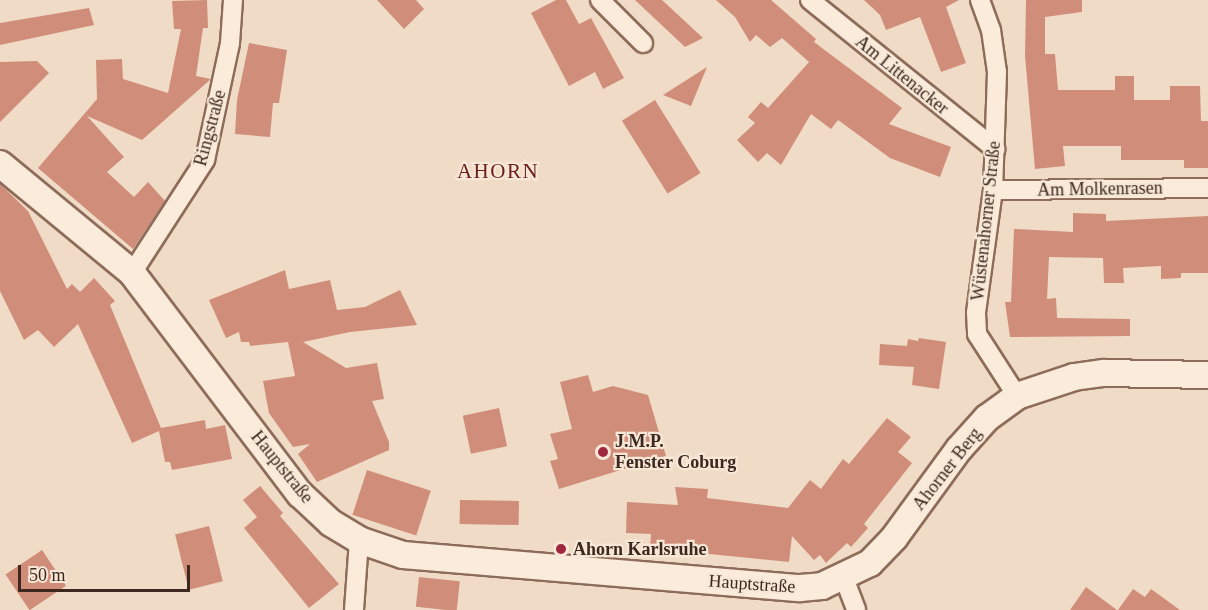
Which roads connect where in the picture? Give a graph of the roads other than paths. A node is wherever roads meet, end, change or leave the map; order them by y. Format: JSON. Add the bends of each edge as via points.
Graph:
{"nodes":[{"id":1,"x":233,"y":0,"type":"edge"},
{"id":2,"x":600,"y":0,"type":"edge"},
{"id":3,"x":810,"y":0,"type":"edge"},
{"id":4,"x":980,"y":0,"type":"edge"},
{"id":5,"x":643,"y":43,"type":"dead end"},
{"id":6,"x":995,"y":149,"type":"junction"},
{"id":7,"x":0,"y":164,"type":"edge"},
{"id":8,"x":1208,"y":188,"type":"edge"},
{"id":9,"x":993,"y":190,"type":"junction"},
{"id":10,"x":132,"y":273,"type":"junction"},
{"id":11,"x":1208,"y":375,"type":"edge"},
{"id":12,"x":1017,"y":396,"type":"junction"},
{"id":13,"x":359,"y":540,"type":"junction"},
{"id":14,"x":844,"y":578,"type":"junction"},
{"id":15,"x":354,"y":610,"type":"edge"},
{"id":16,"x":856,"y":610,"type":"edge"}],
"edges":[{"from":1,"to":10,"type":"street","name":"Ringstraße","via":[[230,43],[205,160]]},
{"from":2,"to":5,"type":"street"},
{"from":3,"to":6,"type":"street","name":"Am Littenacker"},
{"from":4,"to":6,"type":"street","name":"Wüstenahorner Straße","via":[[991,30],[997,72]]},
{"from":6,"to":9,"type":"street","name":"Wüstenahorner Straße"},
{"from":7,"to":10,"type":"street","name":"Hauptstraße"},
{"from":8,"to":9,"type":"street","name":"Am Molkenrasen"},
{"from":9,"to":12,"type":"street","name":"Wüstenahorner Straße","via":[[976,334]]},
{"from":10,"to":13,"type":"street","name":"Hauptstraße","via":[[300,494],[331,523]]},
{"from":11,"to":12,"type":"street","name":"Ahorner Berg","via":[[1104,373],[1074,377]]},
{"from":12,"to":14,"type":"street","name":"Ahorner Berg","via":[[987,418],[959,449],[894,538],[870,563]]},
{"from":13,"to":14,"type":"street","name":"Hauptstraße","via":[[403,555],[446,562],[800,588]]},
{"from":13,"to":15,"type":"street"},
{"from":14,"to":16,"type":"street"}]}
